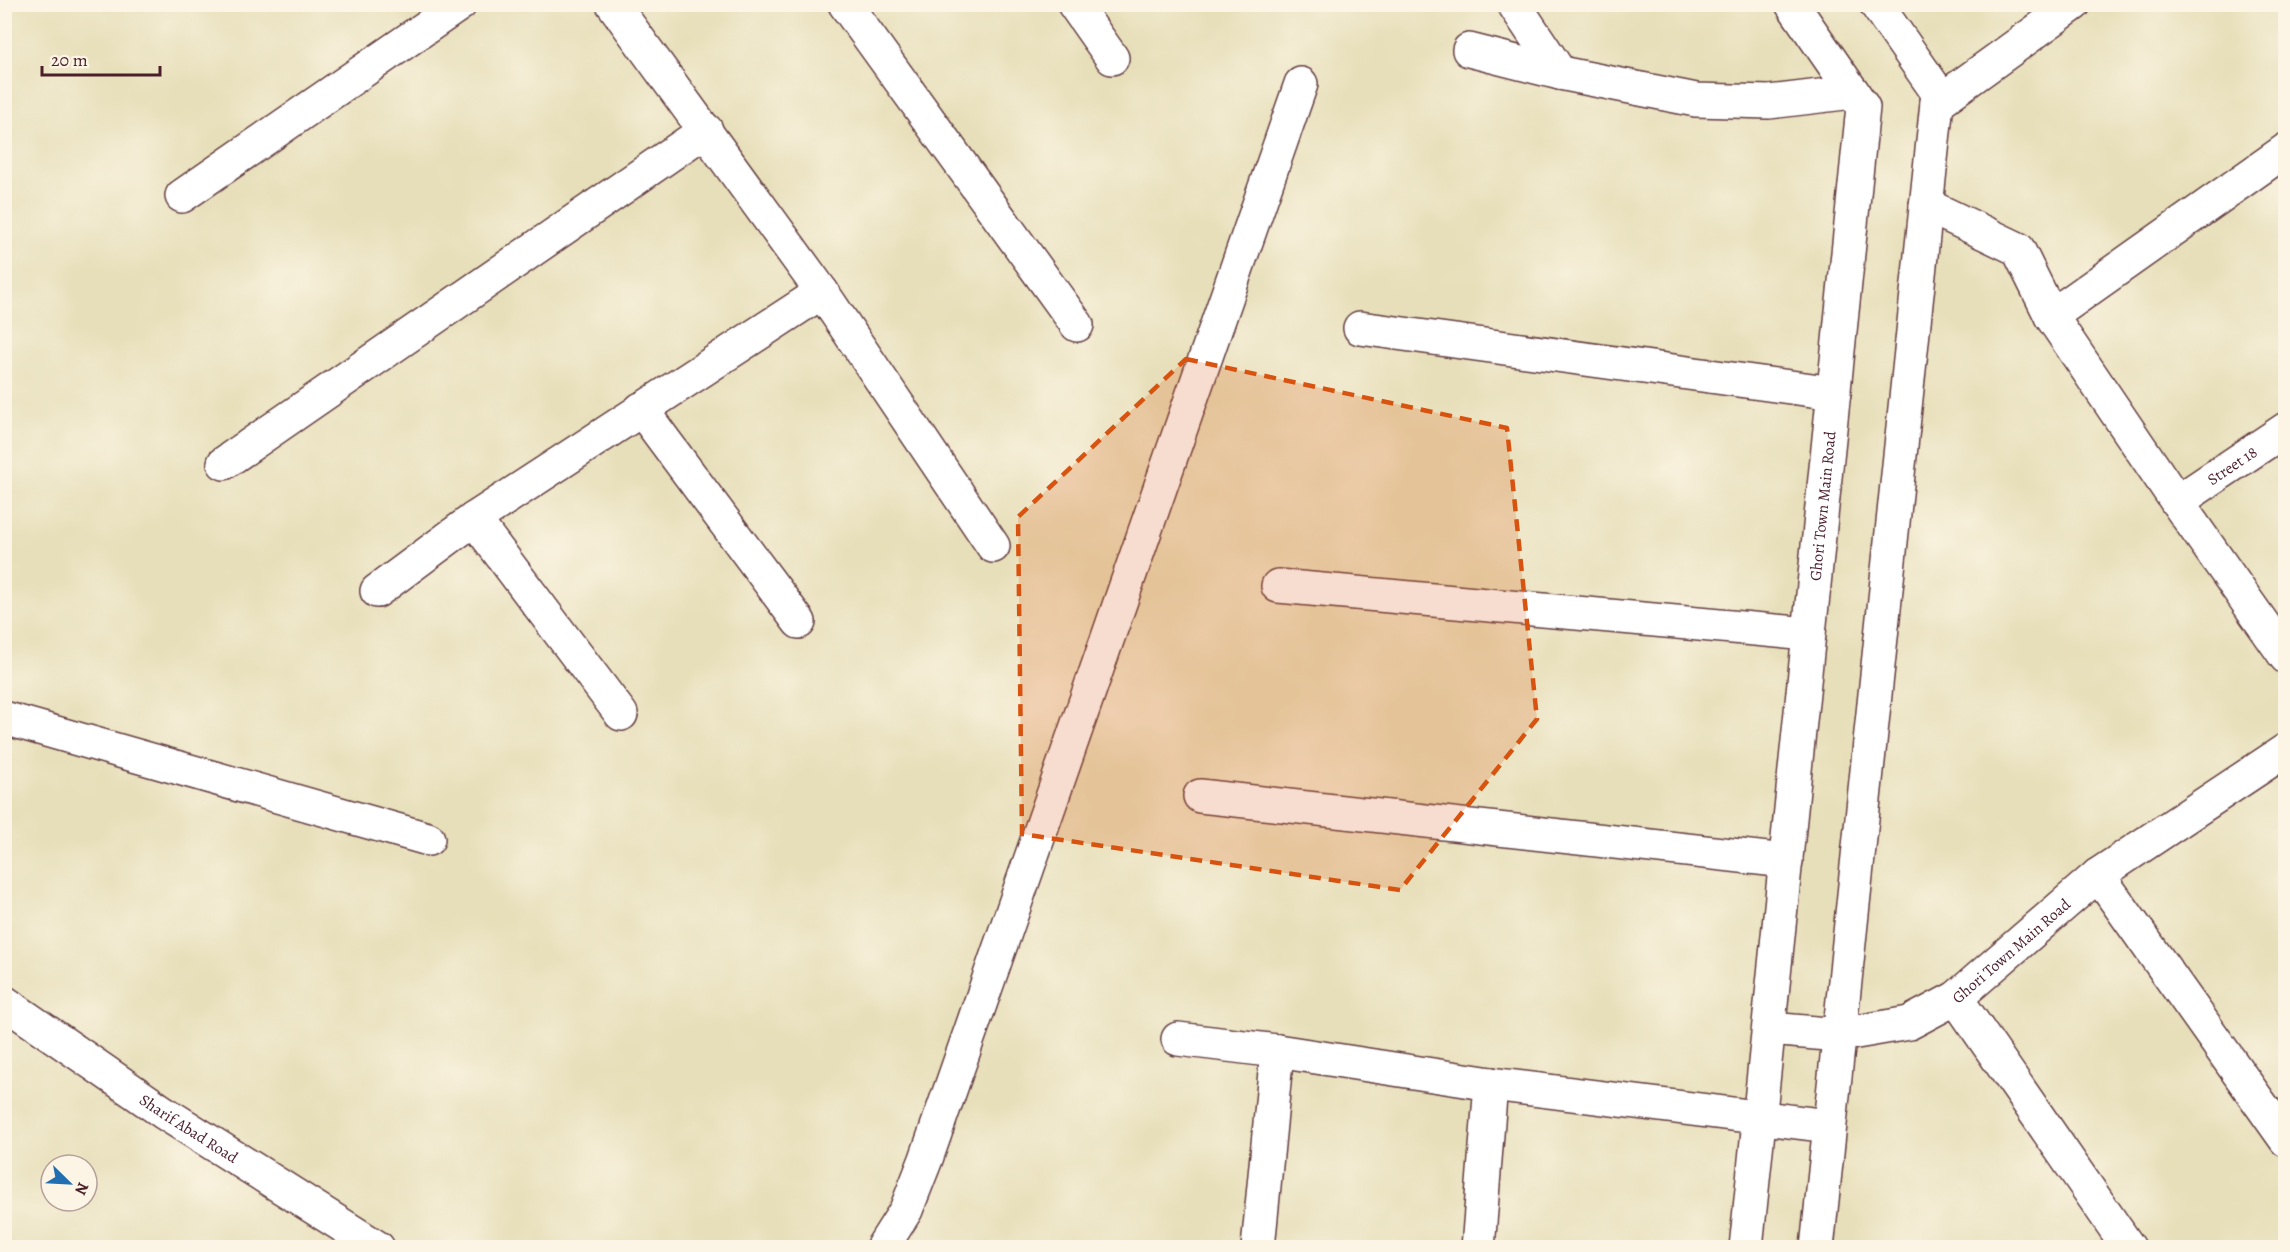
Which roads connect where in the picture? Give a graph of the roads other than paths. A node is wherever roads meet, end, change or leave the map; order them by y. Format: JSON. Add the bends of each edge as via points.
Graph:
{"nodes":[{"id":1,"x":460,"y":4,"type":"edge"},
{"id":2,"x":613,"y":4,"type":"edge"},
{"id":3,"x":845,"y":4,"type":"edge"},
{"id":4,"x":1074,"y":4,"type":"edge"},
{"id":5,"x":1514,"y":4,"type":"edge"},
{"id":6,"x":1792,"y":4,"type":"edge"},
{"id":7,"x":1876,"y":4,"type":"edge"},
{"id":8,"x":2074,"y":4,"type":"edge"},
{"id":9,"x":1469,"y":50,"type":"dead end"},
{"id":10,"x":1113,"y":58,"type":"dead end"},
{"id":11,"x":1560,"y":73,"type":"junction"},
{"id":12,"x":1301,"y":84,"type":"dead end"},
{"id":13,"x":1853,"y":92,"type":"junction"},
{"id":14,"x":1937,"y":103,"type":"junction"},
{"id":15,"x":706,"y":130,"type":"junction"},
{"id":16,"x":2286,"y":150,"type":"edge"},
{"id":17,"x":182,"y":196,"type":"dead end"},
{"id":18,"x":1926,"y":205,"type":"junction"},
{"id":19,"x":822,"y":291,"type":"junction"},
{"id":20,"x":2051,"y":316,"type":"junction"},
{"id":21,"x":1077,"y":325,"type":"dead end"},
{"id":22,"x":1360,"y":328,"type":"dead end"},
{"id":23,"x":1834,"y":393,"type":"junction"},
{"id":24,"x":641,"y":409,"type":"junction"},
{"id":25,"x":2286,"y":429,"type":"edge"},
{"id":26,"x":224,"y":463,"type":"dead end"},
{"id":27,"x":2177,"y":502,"type":"junction"},
{"id":28,"x":474,"y":519,"type":"junction"},
{"id":29,"x":993,"y":546,"type":"dead end"},
{"id":30,"x":1278,"y":586,"type":"dead end"},
{"id":31,"x":377,"y":591,"type":"dead end"},
{"id":32,"x":799,"y":622,"type":"dead end"},
{"id":33,"x":1809,"y":634,"type":"junction"},
{"id":34,"x":2286,"y":657,"type":"edge"},
{"id":35,"x":621,"y":714,"type":"dead end"},
{"id":36,"x":4,"y":718,"type":"edge"},
{"id":37,"x":2286,"y":750,"type":"edge"},
{"id":38,"x":1200,"y":796,"type":"dead end"},
{"id":39,"x":428,"y":839,"type":"dead end"},
{"id":40,"x":1786,"y":861,"type":"junction"},
{"id":41,"x":2098,"y":874,"type":"junction"},
{"id":42,"x":1956,"y":998,"type":"junction"},
{"id":43,"x":4,"y":1002,"type":"edge"},
{"id":44,"x":1769,"y":1029,"type":"junction"},
{"id":45,"x":1839,"y":1035,"type":"junction"},
{"id":46,"x":1178,"y":1039,"type":"dead end"},
{"id":47,"x":1277,"y":1051,"type":"junction"},
{"id":48,"x":1491,"y":1084,"type":"junction"},
{"id":49,"x":1759,"y":1119,"type":"junction"},
{"id":50,"x":1829,"y":1126,"type":"junction"},
{"id":51,"x":2286,"y":1140,"type":"edge"},
{"id":52,"x":372,"y":1246,"type":"edge"},
{"id":53,"x":882,"y":1248,"type":"edge"},
{"id":54,"x":1258,"y":1248,"type":"edge"},
{"id":55,"x":1478,"y":1248,"type":"edge"},
{"id":56,"x":1746,"y":1248,"type":"edge"},
{"id":57,"x":1817,"y":1248,"type":"edge"},
{"id":58,"x":2129,"y":1248,"type":"edge"}],
"edges":[{"from":1,"to":17,"type":"street"},
{"from":2,"to":15,"type":"street"},
{"from":3,"to":21,"type":"street"},
{"from":4,"to":10,"type":"street"},
{"from":5,"to":11,"type":"street"},
{"from":6,"to":13,"type":"street","name":"Ghori Town Main Road"},
{"from":7,"to":14,"type":"street","via":[[1938,93]]},
{"from":8,"to":14,"type":"street"},
{"from":9,"to":11,"type":"street"},
{"from":11,"to":13,"type":"street","via":[[1695,100],[1768,102]]},
{"from":12,"to":53,"type":"street","via":[[926,1159],[906,1210]]},
{"from":13,"to":23,"type":"street","name":"Ghori Town Main Road","via":[[1863,106]]},
{"from":14,"to":18,"type":"street"},
{"from":15,"to":19,"type":"street"},
{"from":15,"to":26,"type":"street"},
{"from":16,"to":20,"type":"street"},
{"from":18,"to":20,"type":"street","via":[[2018,249]]},
{"from":18,"to":45,"type":"street"},
{"from":19,"to":24,"type":"street"},
{"from":19,"to":29,"type":"street"},
{"from":20,"to":27,"type":"street"},
{"from":22,"to":23,"type":"street"},
{"from":23,"to":33,"type":"street","name":"Ghori Town Main Road"},
{"from":24,"to":28,"type":"street"},
{"from":24,"to":32,"type":"street"},
{"from":25,"to":27,"type":"street","name":"Street 18"},
{"from":27,"to":34,"type":"street"},
{"from":28,"to":31,"type":"street"},
{"from":28,"to":35,"type":"street"},
{"from":30,"to":33,"type":"street"},
{"from":33,"to":40,"type":"street","name":"Ghori Town Main Road"},
{"from":36,"to":39,"type":"street"},
{"from":37,"to":41,"type":"street","name":"Ghori Town Main Road"},
{"from":38,"to":40,"type":"street"},
{"from":40,"to":44,"type":"street","name":"Ghori Town Main Road"},
{"from":41,"to":42,"type":"street","name":"Ghori Town Main Road"},
{"from":41,"to":51,"type":"street"},
{"from":42,"to":45,"type":"street","name":"Ghori Town Main Road","via":[[1909,1023]]},
{"from":42,"to":58,"type":"street"},
{"from":43,"to":52,"type":"street","name":"Sharif Abad Road","via":[[163,1112]]},
{"from":44,"to":45,"type":"street","name":"Ghori Town Main Road"},
{"from":44,"to":49,"type":"street","name":"Ghori Town Main Road"},
{"from":45,"to":50,"type":"street"},
{"from":46,"to":47,"type":"street"},
{"from":47,"to":48,"type":"street"},
{"from":47,"to":54,"type":"street"},
{"from":48,"to":49,"type":"street"},
{"from":48,"to":55,"type":"street"},
{"from":49,"to":50,"type":"street"},
{"from":49,"to":56,"type":"street","name":"Ghori Town Main Road"},
{"from":50,"to":57,"type":"street"}]}
